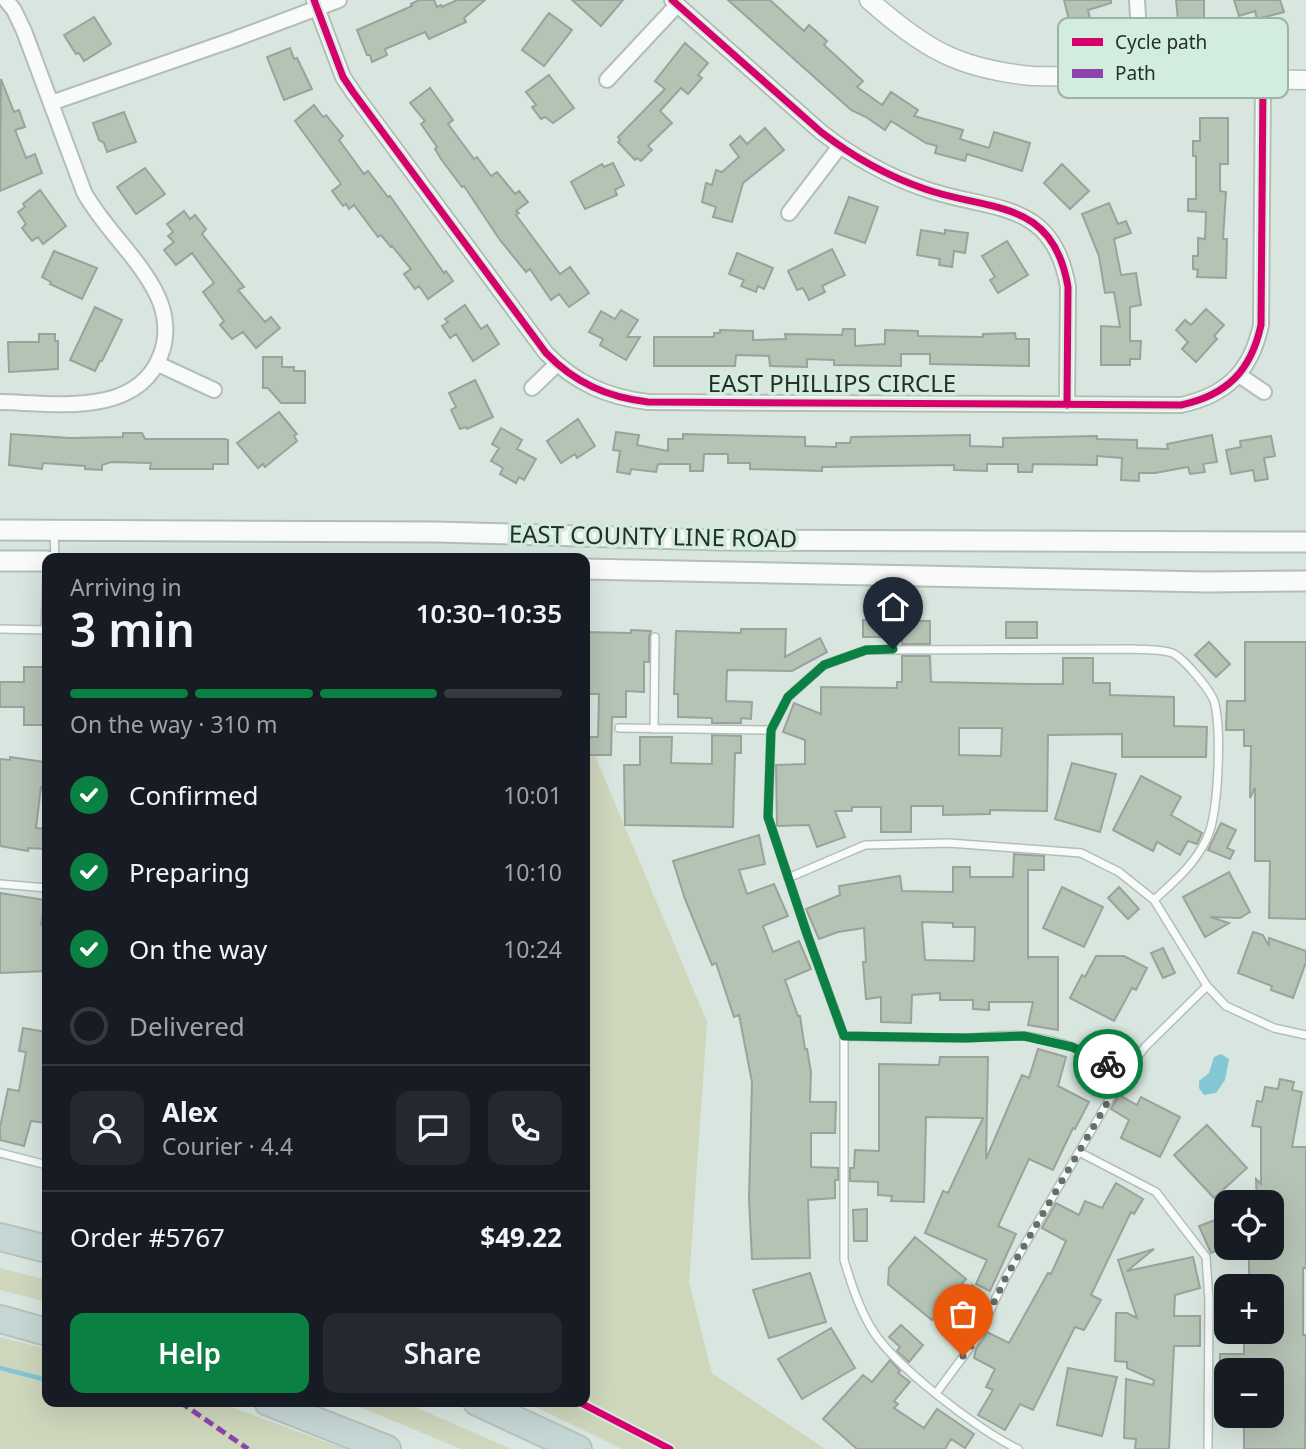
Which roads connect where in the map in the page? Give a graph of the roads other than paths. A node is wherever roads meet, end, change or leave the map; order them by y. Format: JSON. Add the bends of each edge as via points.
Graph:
{"nodes":[{"id":1,"x":6,"y":0,"type":"edge"},
{"id":2,"x":339,"y":0,"type":"edge"},
{"id":3,"x":869,"y":0,"type":"edge"},
{"id":4,"x":1137,"y":0,"type":"edge"},
{"id":5,"x":675,"y":2,"type":"edge"},
{"id":6,"x":315,"y":4,"type":"edge"},
{"id":7,"x":1139,"y":18,"type":"edge"},
{"id":8,"x":1058,"y":76,"type":"edge"},
{"id":9,"x":607,"y":80,"type":"dead end"},
{"id":10,"x":1288,"y":80,"type":"edge"},
{"id":11,"x":1306,"y":80,"type":"edge"},
{"id":12,"x":1263,"y":98,"type":"edge"},
{"id":13,"x":51,"y":103,"type":"junction"},
{"id":14,"x":840,"y":146,"type":"junction"},
{"id":15,"x":789,"y":213,"type":"dead end"},
{"id":16,"x":158,"y":364,"type":"junction"},
{"id":17,"x":557,"y":364,"type":"junction"},
{"id":18,"x":1239,"y":374,"type":"junction"},
{"id":19,"x":532,"y":388,"type":"dead end"},
{"id":20,"x":214,"y":390,"type":"dead end"},
{"id":21,"x":1264,"y":392,"type":"dead end"},
{"id":22,"x":0,"y":402,"type":"edge"},
{"id":23,"x":1067,"y":405,"type":"junction"},
{"id":24,"x":0,"y":530,"type":"edge"},
{"id":25,"x":54,"y":530,"type":"junction"},
{"id":26,"x":1306,"y":542,"type":"edge"},
{"id":27,"x":55,"y":553,"type":"edge"},
{"id":28,"x":0,"y":561,"type":"edge"},
{"id":29,"x":42,"y":561,"type":"edge"},
{"id":30,"x":590,"y":569,"type":"edge"},
{"id":31,"x":1306,"y":581,"type":"edge"},
{"id":32,"x":0,"y":629,"type":"edge"},
{"id":33,"x":42,"y":630,"type":"edge"},
{"id":34,"x":655,"y":637,"type":"dead end"},
{"id":35,"x":619,"y":728,"type":"dead end"},
{"id":36,"x":654,"y":729,"type":"junction"},
{"id":37,"x":771,"y":730,"type":"junction"},
{"id":38,"x":788,"y":878,"type":"junction"},
{"id":39,"x":0,"y":884,"type":"edge"},
{"id":40,"x":42,"y":888,"type":"edge"},
{"id":41,"x":1154,"y":900,"type":"junction"},
{"id":42,"x":1207,"y":986,"type":"junction"},
{"id":43,"x":1306,"y":1035,"type":"edge"},
{"id":44,"x":844,"y":1036,"type":"junction"},
{"id":45,"x":1123,"y":1076,"type":"junction"},
{"id":46,"x":1079,"y":1152,"type":"junction"},
{"id":47,"x":0,"y":1153,"type":"edge"},
{"id":48,"x":42,"y":1164,"type":"edge"},
{"id":49,"x":0,"y":1237,"type":"edge"},
{"id":50,"x":42,"y":1248,"type":"edge"},
{"id":51,"x":0,"y":1319,"type":"edge"},
{"id":52,"x":42,"y":1331,"type":"edge"},
{"id":53,"x":937,"y":1392,"type":"junction"},
{"id":54,"x":281,"y":1407,"type":"edge"},
{"id":55,"x":488,"y":1407,"type":"edge"},
{"id":56,"x":387,"y":1449,"type":"edge"},
{"id":57,"x":578,"y":1449,"type":"edge"},
{"id":58,"x":1018,"y":1449,"type":"edge"},
{"id":59,"x":1208,"y":1449,"type":"edge"}],
"edges":[{"from":1,"to":13,"type":"street","via":[[24,31]]},
{"from":2,"to":6,"type":"street"},
{"from":3,"to":8,"type":"street","via":[[926,47],[975,68]]},
{"from":4,"to":7,"type":"street"},
{"from":5,"to":9,"type":"street"},
{"from":5,"to":14,"type":"street"},
{"from":6,"to":13,"type":"street"},
{"from":6,"to":17,"type":"street","name":"EAST PHILLIPS CIRCLE","via":[[353,93]]},
{"from":10,"to":11,"type":"street"},
{"from":12,"to":18,"type":"street","name":"EAST PHILLIPS CIRCLE","via":[[1261,325],[1249,361]]},
{"from":13,"to":16,"type":"street","via":[[93,210],[157,296],[166,329]]},
{"from":14,"to":15,"type":"street"},
{"from":14,"to":23,"type":"street","via":[[925,190],[1019,214],[1049,239],[1068,287]]},
{"from":16,"to":20,"type":"street"},
{"from":16,"to":22,"type":"street","via":[[127,395],[103,401]]},
{"from":17,"to":19,"type":"street"},
{"from":17,"to":23,"type":"street","name":"EAST PHILLIPS CIRCLE","via":[[599,391],[648,402]]},
{"from":18,"to":21,"type":"street"},
{"from":18,"to":23,"type":"street","name":"EAST PHILLIPS CIRCLE","via":[[1217,393],[1181,405]]},
{"from":24,"to":25,"type":"main road","name":"EAST COUNTY LINE ROAD"},
{"from":25,"to":26,"type":"main road","name":"EAST COUNTY LINE ROAD","via":[[436,532],[722,540]]},
{"from":25,"to":27,"type":"lane"},
{"from":28,"to":29,"type":"main road"},
{"from":30,"to":31,"type":"main road","name":"EAST COUNTY LINE ROAD"},
{"from":32,"to":33,"type":"lane"},
{"from":34,"to":36,"type":"lane"},
{"from":35,"to":36,"type":"lane"},
{"from":36,"to":37,"type":"lane"},
{"from":37,"to":38,"type":"lane","via":[[768,817]]},
{"from":37,"to":41,"type":"lane","via":[[788,697],[824,665],[866,650],[1134,649],[1173,653],[1214,700],[1218,782],[1208,837],[1188,870]]},
{"from":38,"to":41,"type":"lane","via":[[864,845],[949,843],[1081,853],[1119,872]]},
{"from":38,"to":44,"type":"lane"},
{"from":39,"to":40,"type":"lane"},
{"from":41,"to":42,"type":"lane"},
{"from":42,"to":43,"type":"lane","via":[[1226,1006],[1273,1028]]},
{"from":42,"to":45,"type":"lane","via":[[1145,1047]]},
{"from":44,"to":45,"type":"lane","via":[[1024,1036],[1088,1053]]},
{"from":44,"to":53,"type":"lane","via":[[844,1260],[870,1327],[890,1354]]},
{"from":45,"to":46,"type":"lane"},
{"from":46,"to":53,"type":"lane","via":[[1006,1277],[977,1338]]},
{"from":46,"to":59,"type":"lane","via":[[1156,1192],[1206,1257]]},
{"from":47,"to":48,"type":"lane"},
{"from":49,"to":50,"type":"highway"},
{"from":51,"to":52,"type":"highway"},
{"from":53,"to":58,"type":"lane"},
{"from":54,"to":56,"type":"highway"},
{"from":55,"to":57,"type":"highway"}]}
